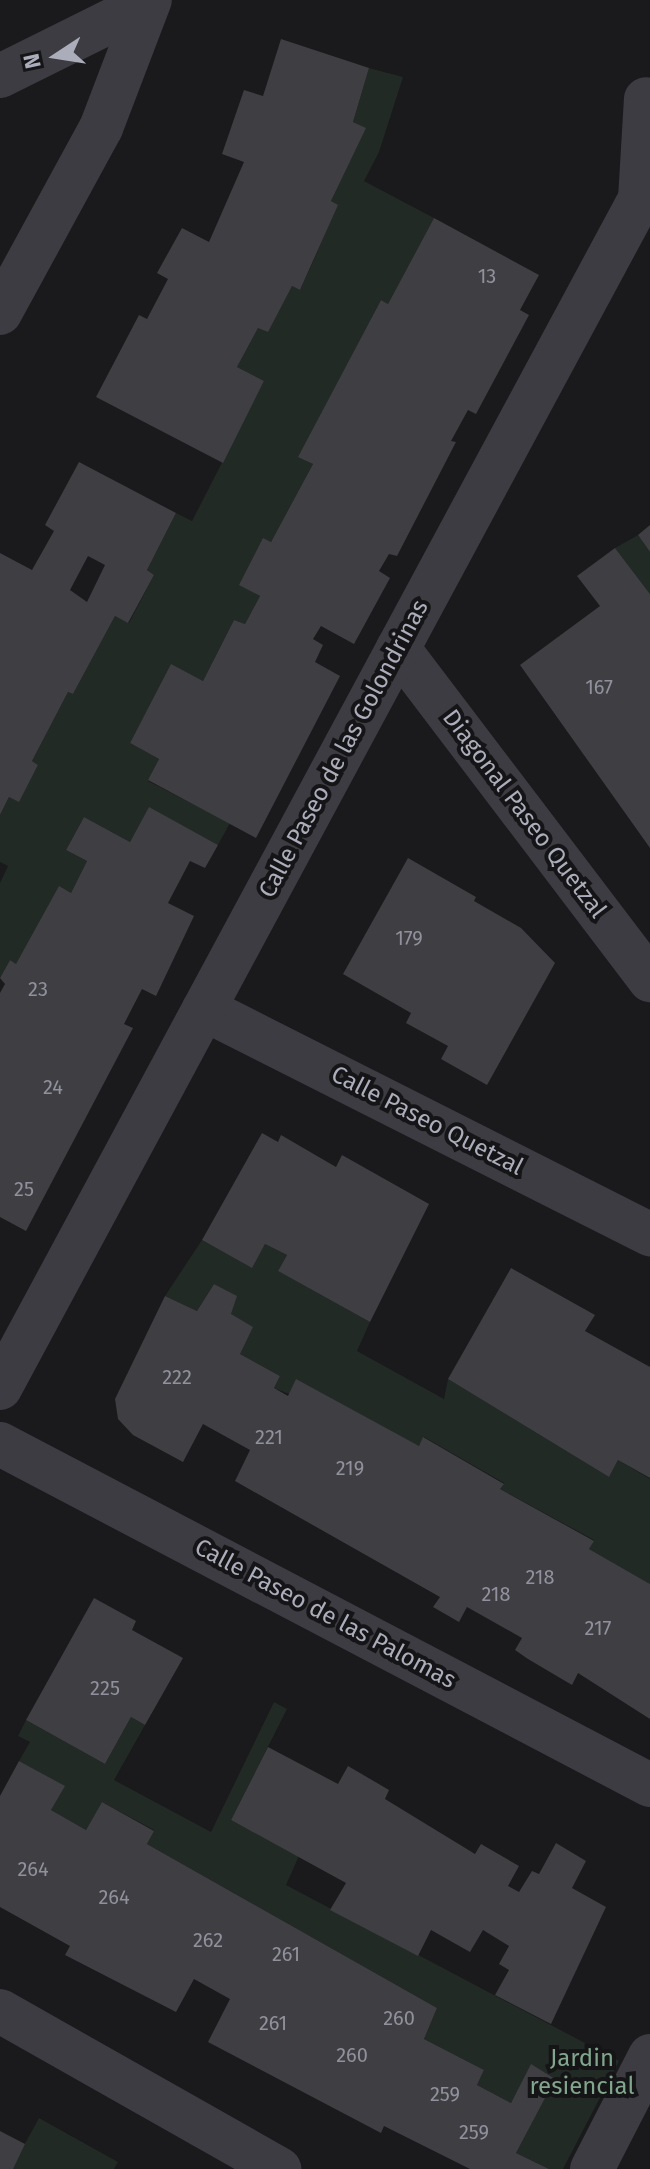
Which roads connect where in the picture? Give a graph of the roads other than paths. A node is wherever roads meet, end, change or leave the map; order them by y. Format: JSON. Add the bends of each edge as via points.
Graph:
{"nodes":[{"id":1,"x":149,"y":1,"type":"edge"},
{"id":2,"x":0,"y":76,"type":"edge"},
{"id":3,"x":646,"y":99,"type":"dead end"},
{"id":4,"x":645,"y":205,"type":"edge"},
{"id":5,"x":0,"y":313,"type":"edge"},
{"id":6,"x":398,"y":648,"type":"junction"},
{"id":7,"x":650,"y":980,"type":"edge"},
{"id":8,"x":204,"y":1009,"type":"junction"},
{"id":9,"x":650,"y":1234,"type":"edge"},
{"id":10,"x":0,"y":1388,"type":"edge"},
{"id":11,"x":0,"y":1444,"type":"edge"},
{"id":12,"x":650,"y":1785,"type":"edge"},
{"id":13,"x":0,"y":2011,"type":"edge"},
{"id":14,"x":650,"y":2056,"type":"edge"},
{"id":15,"x":279,"y":2169,"type":"edge"},
{"id":16,"x":592,"y":2169,"type":"edge"}],
"edges":[{"from":1,"to":2,"type":"street"},
{"from":1,"to":5,"type":"street","via":[[101,128]]},
{"from":3,"to":4,"type":"street","name":"Calle Paseo de las Golondrinas"},
{"from":4,"to":6,"type":"street","name":"Calle Paseo de las Golondrinas"},
{"from":6,"to":7,"type":"street","name":"Diagonal Paseo Quetzal"},
{"from":6,"to":8,"type":"street","name":"Calle Paseo de las Golondrinas"},
{"from":8,"to":9,"type":"street","name":"Calle Paseo Quetzal"},
{"from":8,"to":10,"type":"street","name":"Calle Paseo de las Golondrinas"},
{"from":11,"to":12,"type":"street","name":"Calle Paseo de las Palomas"},
{"from":13,"to":15,"type":"street"},
{"from":14,"to":16,"type":"street"}]}
